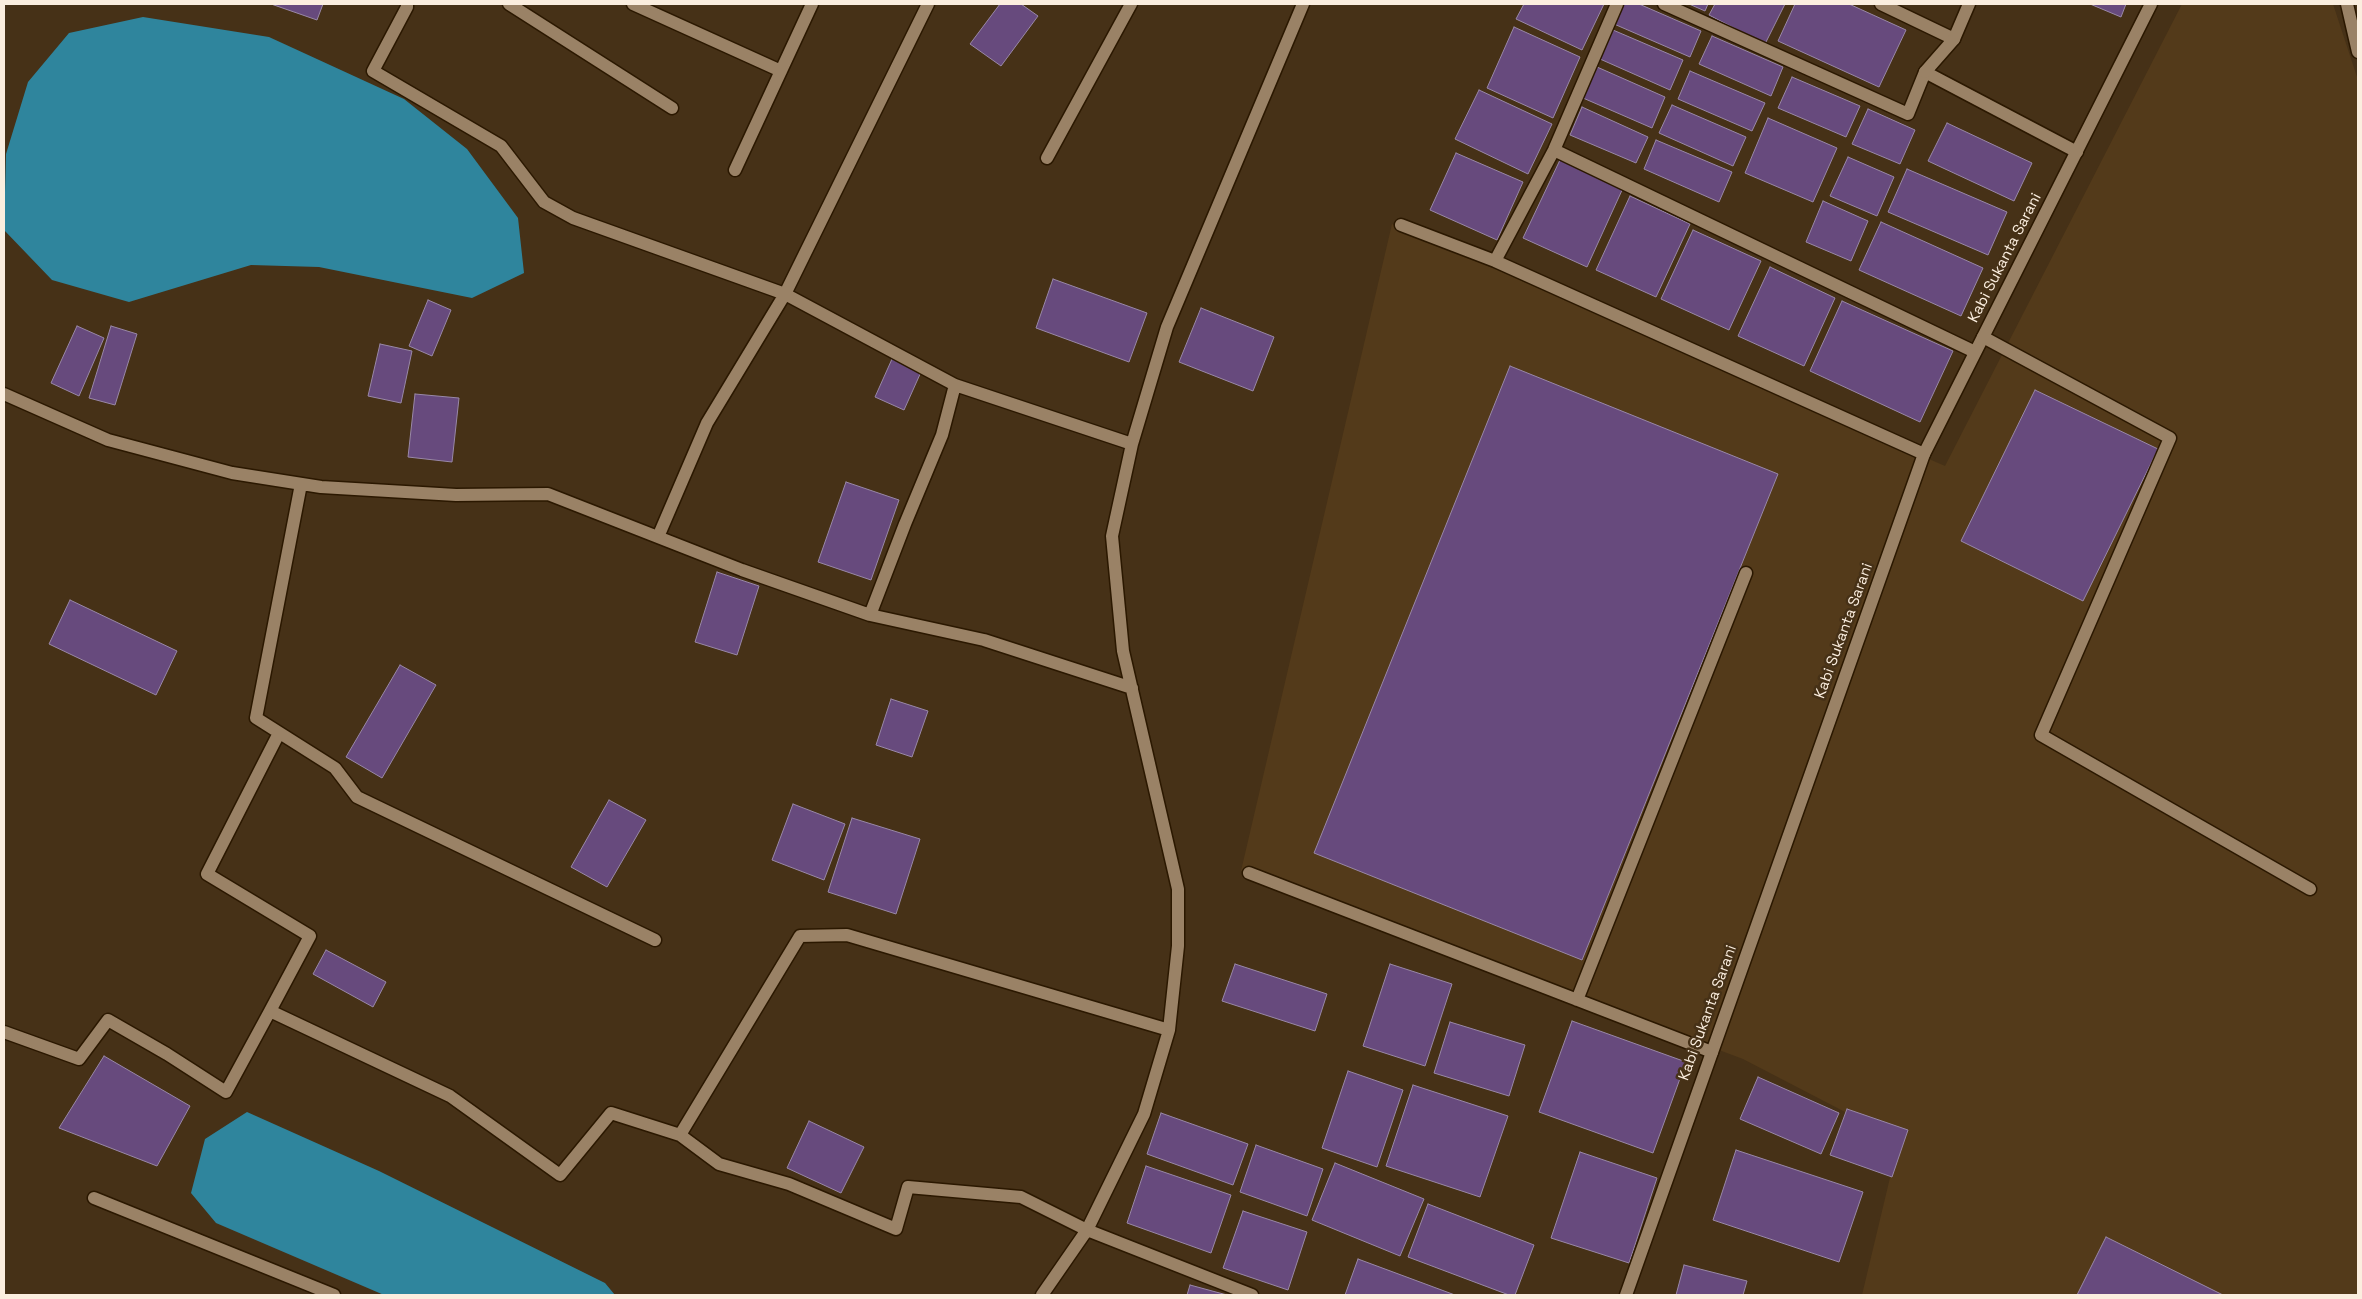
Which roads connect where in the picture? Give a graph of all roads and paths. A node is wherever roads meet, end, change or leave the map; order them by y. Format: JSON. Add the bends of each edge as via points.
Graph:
{"nodes":[{"id":1,"x":407,"y":4,"type":"edge"},
{"id":2,"x":509,"y":4,"type":"edge"},
{"id":3,"x":633,"y":4,"type":"edge"},
{"id":4,"x":812,"y":4,"type":"edge"},
{"id":5,"x":928,"y":4,"type":"edge"},
{"id":6,"x":1131,"y":4,"type":"edge"},
{"id":7,"x":1303,"y":4,"type":"edge"},
{"id":8,"x":1617,"y":4,"type":"edge"},
{"id":9,"x":1664,"y":4,"type":"edge"},
{"id":10,"x":1881,"y":4,"type":"edge"},
{"id":11,"x":1969,"y":4,"type":"edge"},
{"id":12,"x":2151,"y":4,"type":"edge"},
{"id":13,"x":2347,"y":4,"type":"edge"},
{"id":14,"x":1954,"y":38,"type":"junction"},
{"id":15,"x":2358,"y":52,"type":"edge"},
{"id":16,"x":781,"y":71,"type":"junction"},
{"id":17,"x":1925,"y":72,"type":"junction"},
{"id":18,"x":672,"y":108,"type":"dead end"},
{"id":19,"x":1554,"y":150,"type":"junction"},
{"id":20,"x":2077,"y":152,"type":"junction"},
{"id":21,"x":1047,"y":158,"type":"dead end"},
{"id":22,"x":735,"y":170,"type":"dead end"},
{"id":23,"x":1401,"y":225,"type":"dead end"},
{"id":24,"x":1495,"y":261,"type":"junction"},
{"id":25,"x":785,"y":294,"type":"junction"},
{"id":26,"x":1983,"y":337,"type":"junction"},
{"id":27,"x":1975,"y":352,"type":"junction"},
{"id":28,"x":956,"y":385,"type":"junction"},
{"id":29,"x":4,"y":394,"type":"edge"},
{"id":30,"x":1132,"y":444,"type":"junction"},
{"id":31,"x":1924,"y":454,"type":"junction"},
{"id":32,"x":301,"y":484,"type":"junction"},
{"id":33,"x":658,"y":537,"type":"junction"},
{"id":34,"x":1746,"y":574,"type":"dead end"},
{"id":35,"x":870,"y":615,"type":"junction"},
{"id":36,"x":1132,"y":688,"type":"junction"},
{"id":37,"x":279,"y":733,"type":"junction"},
{"id":38,"x":1249,"y":873,"type":"dead end"},
{"id":39,"x":2310,"y":889,"type":"dead end"},
{"id":40,"x":655,"y":940,"type":"dead end"},
{"id":41,"x":1577,"y":1000,"type":"junction"},
{"id":42,"x":270,"y":1011,"type":"junction"},
{"id":43,"x":1169,"y":1030,"type":"junction"},
{"id":44,"x":4,"y":1032,"type":"edge"},
{"id":45,"x":1712,"y":1052,"type":"junction"},
{"id":46,"x":680,"y":1135,"type":"junction"},
{"id":47,"x":94,"y":1198,"type":"dead end"},
{"id":48,"x":1087,"y":1230,"type":"junction"},
{"id":49,"x":334,"y":1295,"type":"edge"},
{"id":50,"x":1042,"y":1295,"type":"edge"},
{"id":51,"x":1252,"y":1295,"type":"edge"},
{"id":52,"x":1626,"y":1295,"type":"edge"}],
"edges":[{"from":1,"to":25,"type":"street","via":[[373,71],[501,146],[544,202],[574,218]]},
{"from":2,"to":18,"type":"street"},
{"from":3,"to":16,"type":"street"},
{"from":4,"to":16,"type":"street"},
{"from":5,"to":25,"type":"street"},
{"from":6,"to":21,"type":"street"},
{"from":7,"to":30,"type":"street","via":[[1167,327]]},
{"from":8,"to":19,"type":"street"},
{"from":9,"to":17,"type":"street","via":[[1908,114]]},
{"from":10,"to":14,"type":"street"},
{"from":11,"to":14,"type":"street"},
{"from":12,"to":20,"type":"street","name":"Kabi Sukanta Sarani"},
{"from":13,"to":15,"type":"street"},
{"from":14,"to":17,"type":"street"},
{"from":16,"to":22,"type":"street"},
{"from":17,"to":20,"type":"street"},
{"from":19,"to":24,"type":"street"},
{"from":19,"to":27,"type":"street"},
{"from":20,"to":26,"type":"street","name":"Kabi Sukanta Sarani"},
{"from":23,"to":24,"type":"street"},
{"from":24,"to":31,"type":"street"},
{"from":25,"to":28,"type":"street"},
{"from":25,"to":33,"type":"street","via":[[707,422]]},
{"from":26,"to":27,"type":"street","name":"Kabi Sukanta Sarani"},
{"from":26,"to":39,"type":"street","via":[[2170,438],[2041,735]]},
{"from":27,"to":31,"type":"street","name":"Kabi Sukanta Sarani"},
{"from":28,"to":30,"type":"street"},
{"from":28,"to":35,"type":"street","via":[[942,435]]},
{"from":29,"to":32,"type":"street","via":[[108,440],[232,473]]},
{"from":30,"to":36,"type":"street","via":[[1112,536],[1123,651]]},
{"from":31,"to":45,"type":"street","name":"Kabi Sukanta Sarani"},
{"from":32,"to":33,"type":"street","via":[[456,495],[548,494]]},
{"from":32,"to":37,"type":"street","via":[[256,718]]},
{"from":33,"to":35,"type":"street"},
{"from":34,"to":41,"type":"street"},
{"from":35,"to":36,"type":"street","via":[[984,640]]},
{"from":36,"to":43,"type":"street","via":[[1178,888],[1178,946]]},
{"from":37,"to":40,"type":"street","via":[[335,768],[357,797]]},
{"from":37,"to":42,"type":"street","via":[[207,874],[310,936]]},
{"from":38,"to":41,"type":"street"},
{"from":41,"to":45,"type":"street"},
{"from":42,"to":44,"type":"street","via":[[226,1092],[108,1020],[79,1059]]},
{"from":42,"to":46,"type":"street","via":[[450,1096],[560,1175],[611,1113]]},
{"from":43,"to":46,"type":"street","via":[[847,935],[800,936]]},
{"from":43,"to":48,"type":"street","via":[[1144,1114]]},
{"from":45,"to":52,"type":"street","name":"Kabi Sukanta Sarani"},
{"from":46,"to":48,"type":"street","via":[[719,1164],[789,1184],[896,1229],[908,1187],[1021,1197]]},
{"from":47,"to":49,"type":"street"},
{"from":48,"to":50,"type":"street"},
{"from":48,"to":51,"type":"street"}]}
